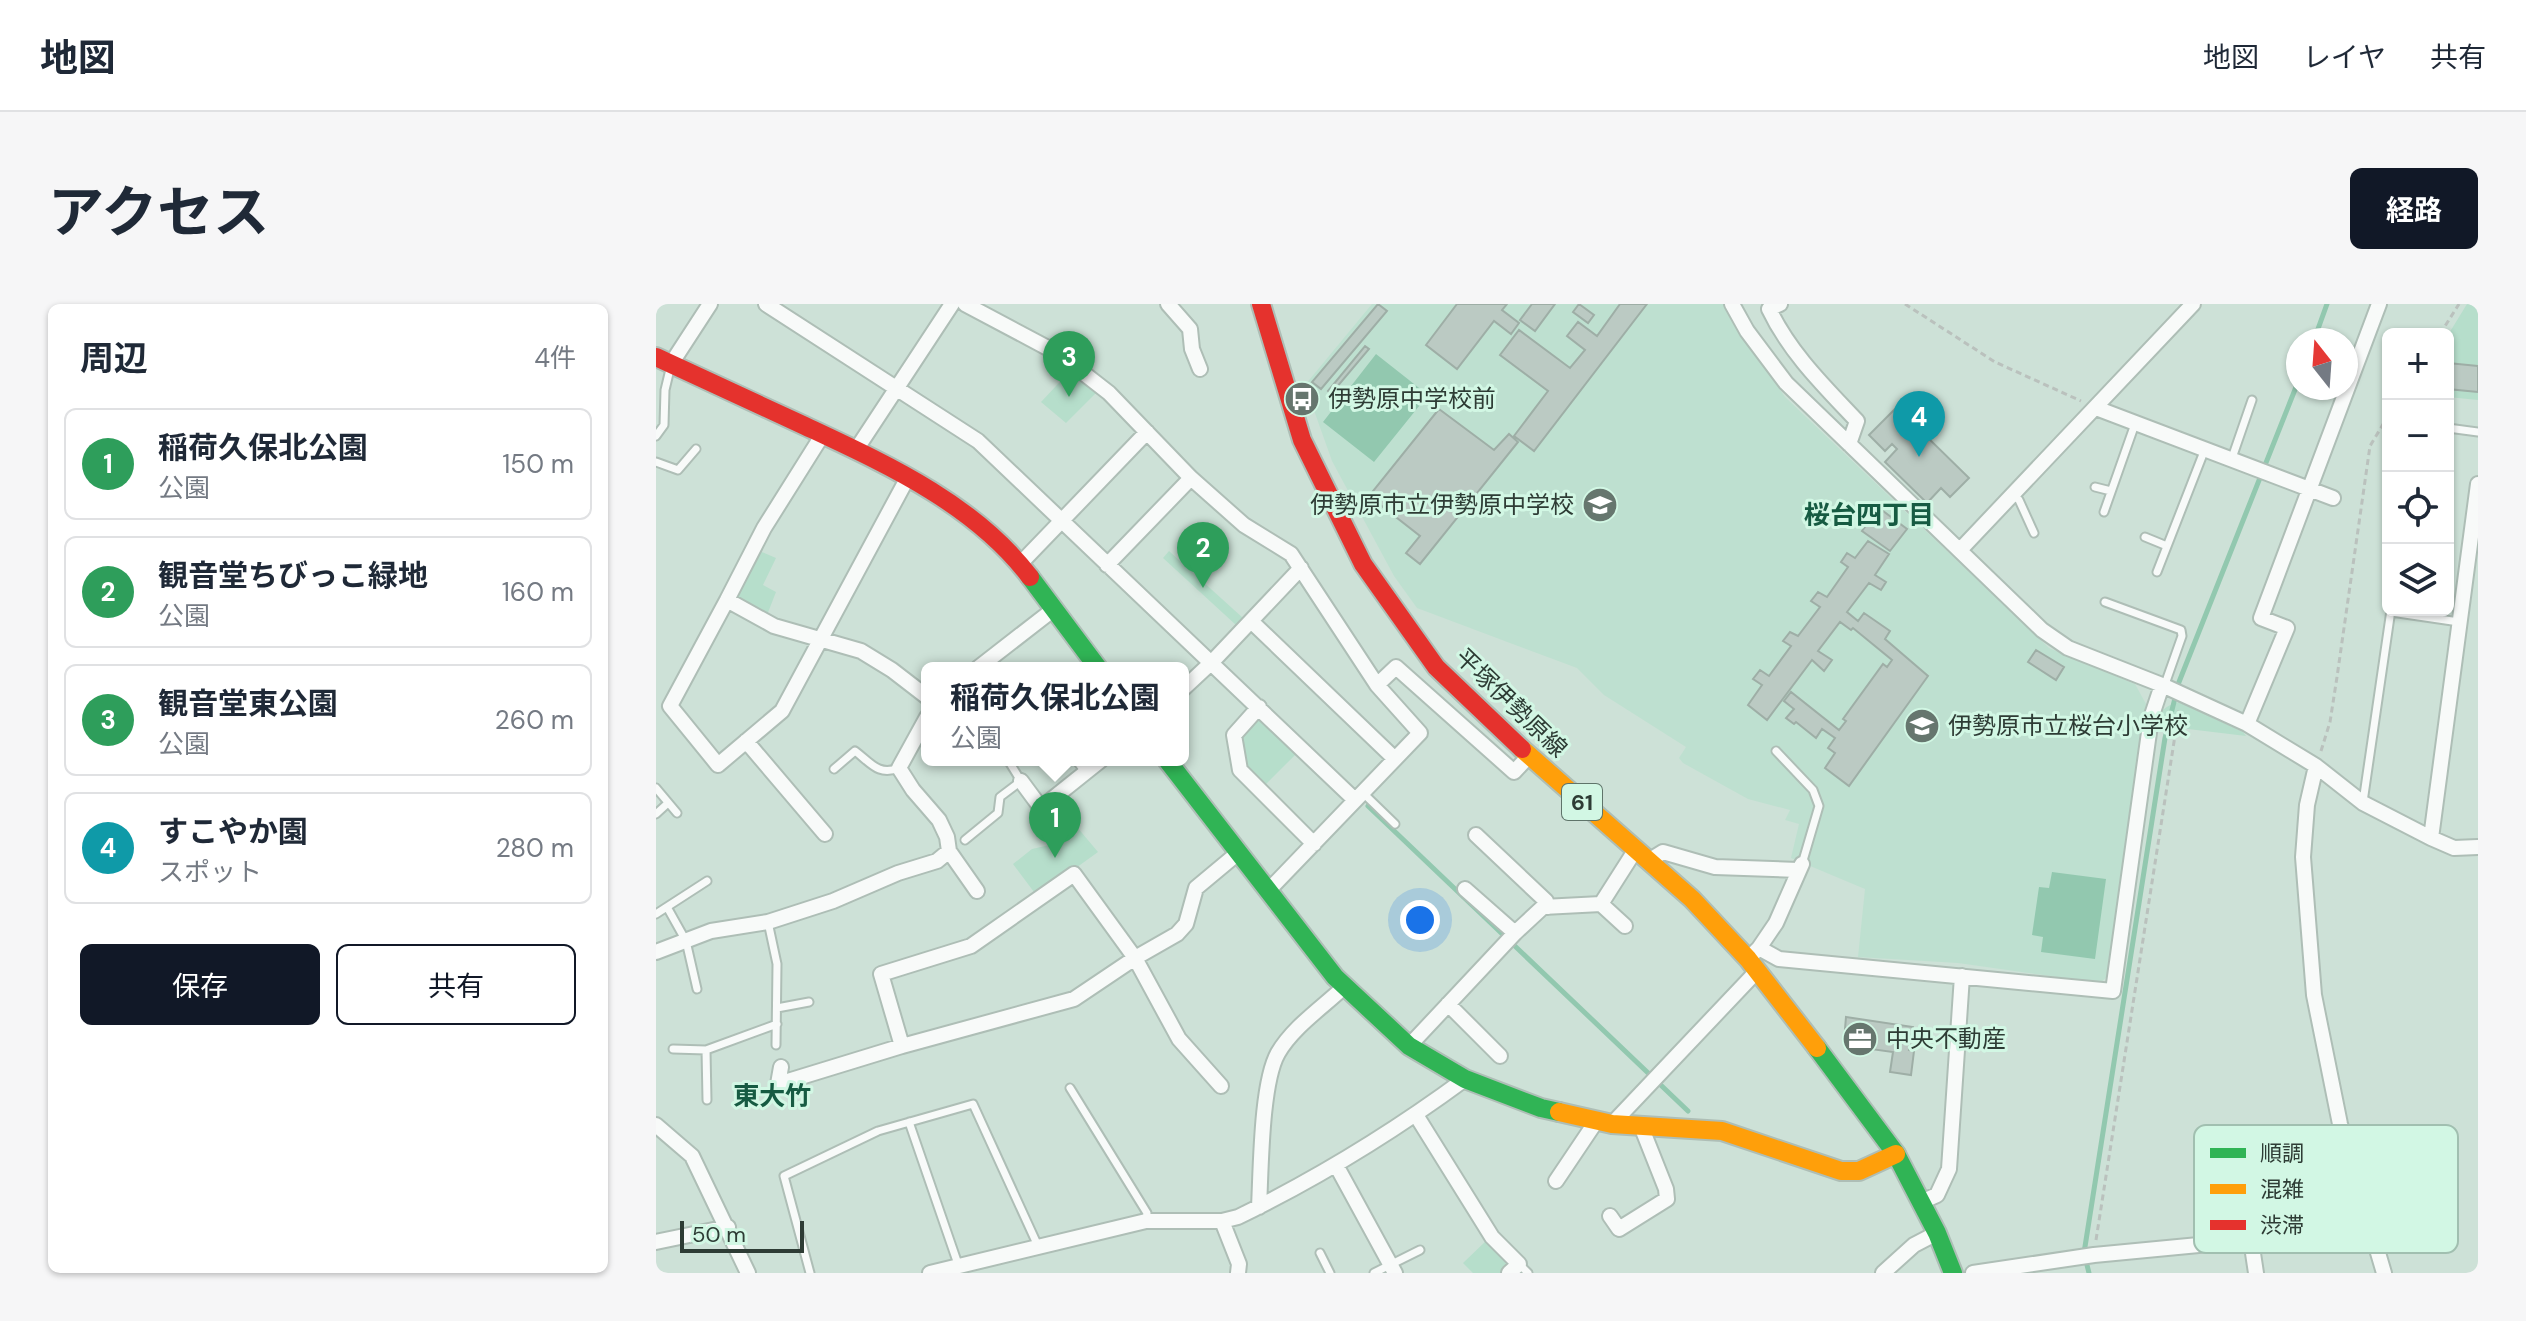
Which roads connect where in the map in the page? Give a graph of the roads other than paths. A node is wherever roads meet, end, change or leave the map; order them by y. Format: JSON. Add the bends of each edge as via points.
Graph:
{"nodes":[{"id":1,"x":710,"y":304,"type":"edge"},
{"id":2,"x":766,"y":304,"type":"edge"},
{"id":3,"x":952,"y":304,"type":"edge"},
{"id":4,"x":965,"y":304,"type":"edge"},
{"id":5,"x":1168,"y":304,"type":"edge"},
{"id":6,"x":1261,"y":304,"type":"edge"},
{"id":7,"x":1732,"y":304,"type":"edge"},
{"id":8,"x":1780,"y":304,"type":"edge"},
{"id":9,"x":2193,"y":304,"type":"edge"},
{"id":10,"x":2379,"y":304,"type":"edge"},
{"id":11,"x":664,"y":361,"type":"edge"},
{"id":12,"x":1200,"y":369,"type":"dead end"},
{"id":13,"x":897,"y":389,"type":"junction"},
{"id":14,"x":2252,"y":400,"type":"dead end"},
{"id":15,"x":2096,"y":408,"type":"junction"},
{"id":16,"x":2135,"y":423,"type":"junction"},
{"id":17,"x":2454,"y":429,"type":"edge"},
{"id":18,"x":1147,"y":432,"type":"junction"},
{"id":19,"x":2478,"y":432,"type":"edge"},
{"id":20,"x":823,"y":434,"type":"junction"},
{"id":21,"x":656,"y":436,"type":"edge"},
{"id":22,"x":1849,"y":444,"type":"junction"},
{"id":23,"x":696,"y":449,"type":"dead end"},
{"id":24,"x":2205,"y":449,"type":"junction"},
{"id":25,"x":856,"y":450,"type":"junction"},
{"id":26,"x":2232,"y":459,"type":"junction"},
{"id":27,"x":656,"y":462,"type":"edge"},
{"id":28,"x":908,"y":477,"type":"junction"},
{"id":29,"x":1191,"y":478,"type":"junction"},
{"id":30,"x":2478,"y":484,"type":"edge"},
{"id":31,"x":2095,"y":487,"type":"dead end"},
{"id":32,"x":2310,"y":490,"type":"junction"},
{"id":33,"x":2111,"y":491,"type":"junction"},
{"id":34,"x":2013,"y":495,"type":"junction"},
{"id":35,"x":2333,"y":498,"type":"dead end"},
{"id":36,"x":2104,"y":512,"type":"dead end"},
{"id":37,"x":1062,"y":522,"type":"junction"},
{"id":38,"x":2034,"y":533,"type":"dead end"},
{"id":39,"x":2145,"y":537,"type":"dead end"},
{"id":40,"x":2474,"y":544,"type":"edge"},
{"id":41,"x":2167,"y":546,"type":"junction"},
{"id":42,"x":1960,"y":550,"type":"junction"},
{"id":43,"x":1020,"y":564,"type":"junction"},
{"id":44,"x":1107,"y":565,"type":"junction"},
{"id":45,"x":1301,"y":568,"type":"junction"},
{"id":46,"x":2157,"y":572,"type":"dead end"},
{"id":47,"x":727,"y":600,"type":"junction"},
{"id":48,"x":2105,"y":602,"type":"dead end"},
{"id":49,"x":1054,"y":609,"type":"junction"},
{"id":50,"x":2390,"y":616,"type":"edge"},
{"id":51,"x":2422,"y":616,"type":"edge"},
{"id":52,"x":1251,"y":621,"type":"junction"},
{"id":53,"x":2459,"y":622,"type":"junction"},
{"id":54,"x":818,"y":641,"type":"junction"},
{"id":55,"x":986,"y":662,"type":"edge"},
{"id":56,"x":1094,"y":662,"type":"edge"},
{"id":57,"x":1212,"y":662,"type":"junction"},
{"id":58,"x":1189,"y":683,"type":"edge"},
{"id":59,"x":1377,"y":685,"type":"junction"},
{"id":60,"x":2163,"y":686,"type":"junction"},
{"id":61,"x":921,"y":692,"type":"edge"},
{"id":62,"x":663,"y":704,"type":"edge"},
{"id":63,"x":1259,"y":707,"type":"junction"},
{"id":64,"x":2247,"y":724,"type":"junction"},
{"id":65,"x":921,"y":728,"type":"edge"},
{"id":66,"x":746,"y":741,"type":"junction"},
{"id":67,"x":1776,"y":751,"type":"dead end"},
{"id":68,"x":1529,"y":756,"type":"junction"},
{"id":69,"x":1395,"y":759,"type":"junction"},
{"id":70,"x":1012,"y":766,"type":"edge"},
{"id":71,"x":1081,"y":766,"type":"edge"},
{"id":72,"x":1094,"y":766,"type":"edge"},
{"id":73,"x":1172,"y":766,"type":"edge"},
{"id":74,"x":2316,"y":766,"type":"junction"},
{"id":75,"x":899,"y":768,"type":"junction"},
{"id":76,"x":834,"y":769,"type":"dead end"},
{"id":77,"x":1086,"y":773,"type":"junction"},
{"id":78,"x":1021,"y":781,"type":"junction"},
{"id":79,"x":656,"y":788,"type":"edge"},
{"id":80,"x":1359,"y":796,"type":"junction"},
{"id":81,"x":668,"y":803,"type":"junction"},
{"id":82,"x":2363,"y":803,"type":"junction"},
{"id":83,"x":677,"y":813,"type":"dead end"},
{"id":84,"x":656,"y":814,"type":"edge"},
{"id":85,"x":1395,"y":824,"type":"dead end"},
{"id":86,"x":822,"y":833,"type":"dead end"},
{"id":87,"x":1476,"y":835,"type":"dead end"},
{"id":88,"x":2431,"y":838,"type":"junction"},
{"id":89,"x":965,"y":840,"type":"dead end"},
{"id":90,"x":1314,"y":844,"type":"junction"},
{"id":91,"x":2478,"y":847,"type":"edge"},
{"id":92,"x":949,"y":851,"type":"junction"},
{"id":93,"x":1238,"y":853,"type":"junction"},
{"id":94,"x":1643,"y":854,"type":"junction"},
{"id":95,"x":1800,"y":867,"type":"junction"},
{"id":96,"x":707,"y":881,"type":"dead end"},
{"id":97,"x":1465,"y":889,"type":"dead end"},
{"id":98,"x":977,"y":891,"type":"dead end"},
{"id":99,"x":1268,"y":891,"type":"junction"},
{"id":100,"x":1601,"y":904,"type":"junction"},
{"id":101,"x":667,"y":907,"type":"junction"},
{"id":102,"x":1548,"y":907,"type":"junction"},
{"id":103,"x":656,"y":914,"type":"edge"},
{"id":104,"x":768,"y":922,"type":"junction"},
{"id":105,"x":1625,"y":926,"type":"dead end"},
{"id":106,"x":1515,"y":933,"type":"junction"},
{"id":107,"x":686,"y":941,"type":"junction"},
{"id":108,"x":656,"y":952,"type":"edge"},
{"id":109,"x":1135,"y":958,"type":"junction"},
{"id":110,"x":1755,"y":959,"type":"junction"},
{"id":111,"x":1962,"y":976,"type":"junction"},
{"id":112,"x":1344,"y":987,"type":"junction"},
{"id":113,"x":697,"y":989,"type":"dead end"},
{"id":114,"x":809,"y":1002,"type":"dead end"},
{"id":115,"x":1448,"y":1004,"type":"junction"},
{"id":116,"x":777,"y":1008,"type":"junction"},
{"id":117,"x":777,"y":1024,"type":"junction"},
{"id":118,"x":776,"y":1045,"type":"dead end"},
{"id":119,"x":902,"y":1046,"type":"junction"},
{"id":120,"x":1409,"y":1046,"type":"junction"},
{"id":121,"x":673,"y":1049,"type":"dead end"},
{"id":122,"x":706,"y":1050,"type":"junction"},
{"id":123,"x":1500,"y":1056,"type":"dead end"},
{"id":124,"x":781,"y":1067,"type":"dead end"},
{"id":125,"x":1465,"y":1079,"type":"junction"},
{"id":126,"x":1221,"y":1086,"type":"dead end"},
{"id":127,"x":1070,"y":1088,"type":"dead end"},
{"id":128,"x":707,"y":1100,"type":"dead end"},
{"id":129,"x":1416,"y":1115,"type":"junction"},
{"id":130,"x":909,"y":1122,"type":"junction"},
{"id":131,"x":1604,"y":1122,"type":"junction"},
{"id":132,"x":656,"y":1125,"type":"edge"},
{"id":133,"x":2340,"y":1125,"type":"edge"},
{"id":134,"x":1641,"y":1126,"type":"junction"},
{"id":135,"x":1896,"y":1154,"type":"junction"},
{"id":136,"x":1336,"y":1165,"type":"junction"},
{"id":137,"x":1556,"y":1181,"type":"dead end"},
{"id":138,"x":1921,"y":1202,"type":"junction"},
{"id":139,"x":1259,"y":1207,"type":"junction"},
{"id":140,"x":1610,"y":1216,"type":"dead end"},
{"id":141,"x":1146,"y":1221,"type":"junction"},
{"id":142,"x":1222,"y":1221,"type":"junction"},
{"id":143,"x":728,"y":1227,"type":"junction"},
{"id":144,"x":1937,"y":1233,"type":"junction"},
{"id":145,"x":656,"y":1242,"type":"edge"},
{"id":146,"x":2194,"y":1245,"type":"edge"},
{"id":147,"x":1038,"y":1246,"type":"junction"},
{"id":148,"x":1420,"y":1250,"type":"dead end"},
{"id":149,"x":1320,"y":1253,"type":"dead end"},
{"id":150,"x":2253,"y":1253,"type":"edge"},
{"id":151,"x":2378,"y":1253,"type":"edge"},
{"id":152,"x":959,"y":1267,"type":"junction"},
{"id":153,"x":1393,"y":1269,"type":"edge"},
{"id":154,"x":1519,"y":1270,"type":"edge"},
{"id":155,"x":748,"y":1273,"type":"edge"},
{"id":156,"x":810,"y":1273,"type":"edge"},
{"id":157,"x":930,"y":1273,"type":"edge"},
{"id":158,"x":1238,"y":1273,"type":"edge"},
{"id":159,"x":1330,"y":1273,"type":"edge"},
{"id":160,"x":1374,"y":1273,"type":"edge"},
{"id":161,"x":1883,"y":1273,"type":"edge"},
{"id":162,"x":1953,"y":1273,"type":"edge"},
{"id":163,"x":1973,"y":1273,"type":"edge"},
{"id":164,"x":2256,"y":1273,"type":"edge"},
{"id":165,"x":2384,"y":1273,"type":"edge"}],
"edges":[{"from":1,"to":11,"type":"street"},
{"from":2,"to":13,"type":"street"},
{"from":3,"to":13,"type":"street"},
{"from":4,"to":18,"type":"street","via":[[1059,354]]},
{"from":5,"to":12,"type":"street","via":[[1190,329]]},
{"from":6,"to":68,"type":"street","name":"平塚伊勢原線","number":"61","via":[[1302,440],[1363,564],[1436,667]]},
{"from":7,"to":22,"type":"street","via":[[1786,383]]},
{"from":8,"to":22,"type":"street","via":[[1769,309],[1779,331],[1857,421]]},
{"from":9,"to":15,"type":"street"},
{"from":10,"to":32,"type":"street"},
{"from":11,"to":20,"type":"street"},
{"from":11,"to":21,"type":"lane","via":[[664,425]]},
{"from":13,"to":25,"type":"street"},
{"from":13,"to":37,"type":"street","via":[[978,441]]},
{"from":14,"to":26,"type":"lane"},
{"from":15,"to":16,"type":"street"},
{"from":15,"to":34,"type":"street"},
{"from":16,"to":24,"type":"street"},
{"from":16,"to":33,"type":"lane"},
{"from":17,"to":19,"type":"lane"},
{"from":18,"to":29,"type":"street"},
{"from":18,"to":37,"type":"street"},
{"from":20,"to":25,"type":"street"},
{"from":20,"to":47,"type":"street","via":[[764,528]]},
{"from":22,"to":42,"type":"street"},
{"from":23,"to":27,"type":"lane","via":[[678,470]]},
{"from":24,"to":26,"type":"street"},
{"from":24,"to":41,"type":"lane"},
{"from":25,"to":28,"type":"street"},
{"from":26,"to":32,"type":"street"},
{"from":28,"to":43,"type":"street","via":[[967,515]]},
{"from":28,"to":54,"type":"street"},
{"from":29,"to":44,"type":"street"},
{"from":29,"to":45,"type":"street","via":[[1244,525],[1291,554]]},
{"from":30,"to":40,"type":"street"},
{"from":31,"to":33,"type":"lane"},
{"from":32,"to":35,"type":"street"},
{"from":32,"to":64,"type":"street","via":[[2261,618],[2287,628]]},
{"from":33,"to":36,"type":"lane"},
{"from":34,"to":38,"type":"lane"},
{"from":34,"to":42,"type":"street"},
{"from":37,"to":43,"type":"street"},
{"from":37,"to":44,"type":"street"},
{"from":39,"to":41,"type":"lane"},
{"from":40,"to":53,"type":"street"},
{"from":41,"to":46,"type":"lane"},
{"from":42,"to":60,"type":"street","via":[[2042,630],[2068,648]]},
{"from":43,"to":49,"type":"street"},
{"from":44,"to":57,"type":"street"},
{"from":45,"to":52,"type":"street"},
{"from":45,"to":59,"type":"street"},
{"from":47,"to":54,"type":"street","via":[[774,626]]},
{"from":47,"to":62,"type":"street"},
{"from":48,"to":60,"type":"lane","via":[[2181,630]]},
{"from":49,"to":55,"type":"street"},
{"from":49,"to":56,"type":"street"},
{"from":50,"to":82,"type":"lane"},
{"from":51,"to":53,"type":"lane"},
{"from":52,"to":57,"type":"street"},
{"from":52,"to":69,"type":"street"},
{"from":53,"to":88,"type":"street"},
{"from":54,"to":61,"type":"street","via":[[861,651]]},
{"from":54,"to":66,"type":"street","via":[[782,711]]},
{"from":57,"to":58,"type":"street"},
{"from":57,"to":63,"type":"street"},
{"from":59,"to":68,"type":"street","via":[[1396,667],[1514,772]]},
{"from":59,"to":69,"type":"street","via":[[1420,733]]},
{"from":60,"to":64,"type":"street"},
{"from":60,"to":111,"type":"street","via":[[2151,718],[2113,991]]},
{"from":62,"to":66,"type":"street","via":[[718,765]]},
{"from":63,"to":80,"type":"street"},
{"from":63,"to":90,"type":"street","via":[[1234,735],[1240,770]]},
{"from":64,"to":74,"type":"street"},
{"from":65,"to":75,"type":"street"},
{"from":66,"to":86,"type":"street"},
{"from":67,"to":95,"type":"lane","via":[[1813,790],[1819,806]]},
{"from":68,"to":94,"type":"street","name":"平塚伊勢原線","number":"61"},
{"from":69,"to":80,"type":"street"},
{"from":70,"to":78,"type":"lane"},
{"from":71,"to":77,"type":"lane"},
{"from":72,"to":77,"type":"street"},
{"from":73,"to":93,"type":"street"},
{"from":74,"to":82,"type":"street"},
{"from":74,"to":133,"type":"street","via":[[2303,857],[2314,995]]},
{"from":75,"to":76,"type":"lane","via":[[881,771],[855,751]]},
{"from":75,"to":92,"type":"street","via":[[939,820]]},
{"from":77,"to":78,"type":"street","via":[[1041,808]]},
{"from":78,"to":89,"type":"lane","via":[[1000,797],[998,813]]},
{"from":79,"to":81,"type":"lane"},
{"from":80,"to":85,"type":"lane"},
{"from":80,"to":90,"type":"street"},
{"from":81,"to":83,"type":"lane"},
{"from":81,"to":84,"type":"lane"},
{"from":82,"to":88,"type":"street"},
{"from":87,"to":102,"type":"street"},
{"from":88,"to":91,"type":"street","via":[[2454,848]]},
{"from":90,"to":99,"type":"street"},
{"from":92,"to":98,"type":"street"},
{"from":92,"to":104,"type":"street","via":[[937,861]]},
{"from":93,"to":99,"type":"street"},
{"from":93,"to":109,"type":"street","via":[[1196,888],[1186,924],[1177,934]]},
{"from":94,"to":95,"type":"street","via":[[1663,852],[1715,867]]},
{"from":94,"to":100,"type":"street"},
{"from":94,"to":110,"type":"street","name":"平塚伊勢原線","number":"61"},
{"from":95,"to":110,"type":"street"},
{"from":96,"to":101,"type":"lane"},
{"from":97,"to":106,"type":"street"},
{"from":99,"to":112,"type":"street"},
{"from":100,"to":102,"type":"street"},
{"from":100,"to":105,"type":"street"},
{"from":101,"to":103,"type":"lane"},
{"from":101,"to":107,"type":"lane"},
{"from":102,"to":106,"type":"street"},
{"from":104,"to":107,"type":"street","via":[[711,931]]},
{"from":104,"to":116,"type":"lane","via":[[777,964]]},
{"from":106,"to":115,"type":"street"},
{"from":107,"to":108,"type":"street"},
{"from":107,"to":113,"type":"lane"},
{"from":109,"to":119,"type":"street","via":[[1074,999]]},
{"from":109,"to":119,"type":"street","via":[[1074,874],[971,946],[881,974]]},
{"from":109,"to":126,"type":"street","via":[[1179,1039]]},
{"from":110,"to":111,"type":"street"},
{"from":110,"to":131,"type":"street"},
{"from":110,"to":135,"type":"street","name":"平塚伊勢原線","number":"61"},
{"from":111,"to":138,"type":"street","via":[[1949,1169],[1937,1195]]},
{"from":112,"to":120,"type":"street"},
{"from":112,"to":139,"type":"street","via":[[1279,1050],[1272,1066]]},
{"from":114,"to":116,"type":"lane"},
{"from":115,"to":120,"type":"street"},
{"from":115,"to":123,"type":"street"},
{"from":116,"to":117,"type":"lane"},
{"from":117,"to":118,"type":"lane"},
{"from":117,"to":122,"type":"lane"},
{"from":119,"to":124,"type":"street","via":[[778,1084]]},
{"from":120,"to":125,"type":"street"},
{"from":121,"to":122,"type":"lane"},
{"from":122,"to":128,"type":"lane"},
{"from":125,"to":129,"type":"street"},
{"from":125,"to":131,"type":"street","via":[[1541,1108]]},
{"from":127,"to":141,"type":"lane","via":[[1147,1213]]},
{"from":129,"to":136,"type":"street"},
{"from":129,"to":154,"type":"street","via":[[1492,1237]]},
{"from":130,"to":147,"type":"lane","via":[[973,1104]]},
{"from":130,"to":152,"type":"lane"},
{"from":130,"to":156,"type":"lane","via":[[878,1131],[784,1176]]},
{"from":131,"to":134,"type":"street"},
{"from":131,"to":137,"type":"street"},
{"from":132,"to":143,"type":"street","via":[[692,1156]]},
{"from":134,"to":135,"type":"street","via":[[1722,1131],[1841,1171],[1859,1171]]},
{"from":134,"to":140,"type":"street","via":[[1667,1199],[1621,1232]]},
{"from":135,"to":138,"type":"street","name":"平塚伊勢原線","number":"61"},
{"from":136,"to":139,"type":"street"},
{"from":136,"to":153,"type":"street"},
{"from":138,"to":144,"type":"street","name":"平塚伊勢原線","number":"61"},
{"from":139,"to":142,"type":"street"},
{"from":141,"to":142,"type":"street"},
{"from":141,"to":147,"type":"street"},
{"from":142,"to":158,"type":"street"},
{"from":143,"to":145,"type":"street"},
{"from":143,"to":155,"type":"street"},
{"from":144,"to":161,"type":"street","via":[[1914,1245]]},
{"from":144,"to":162,"type":"street","name":"平塚伊勢原線","number":"61"},
{"from":146,"to":163,"type":"street"},
{"from":147,"to":152,"type":"street"},
{"from":148,"to":153,"type":"lane"},
{"from":149,"to":159,"type":"lane"},
{"from":150,"to":164,"type":"street"},
{"from":151,"to":165,"type":"street"},
{"from":152,"to":157,"type":"street"},
{"from":153,"to":160,"type":"lane"}]}
